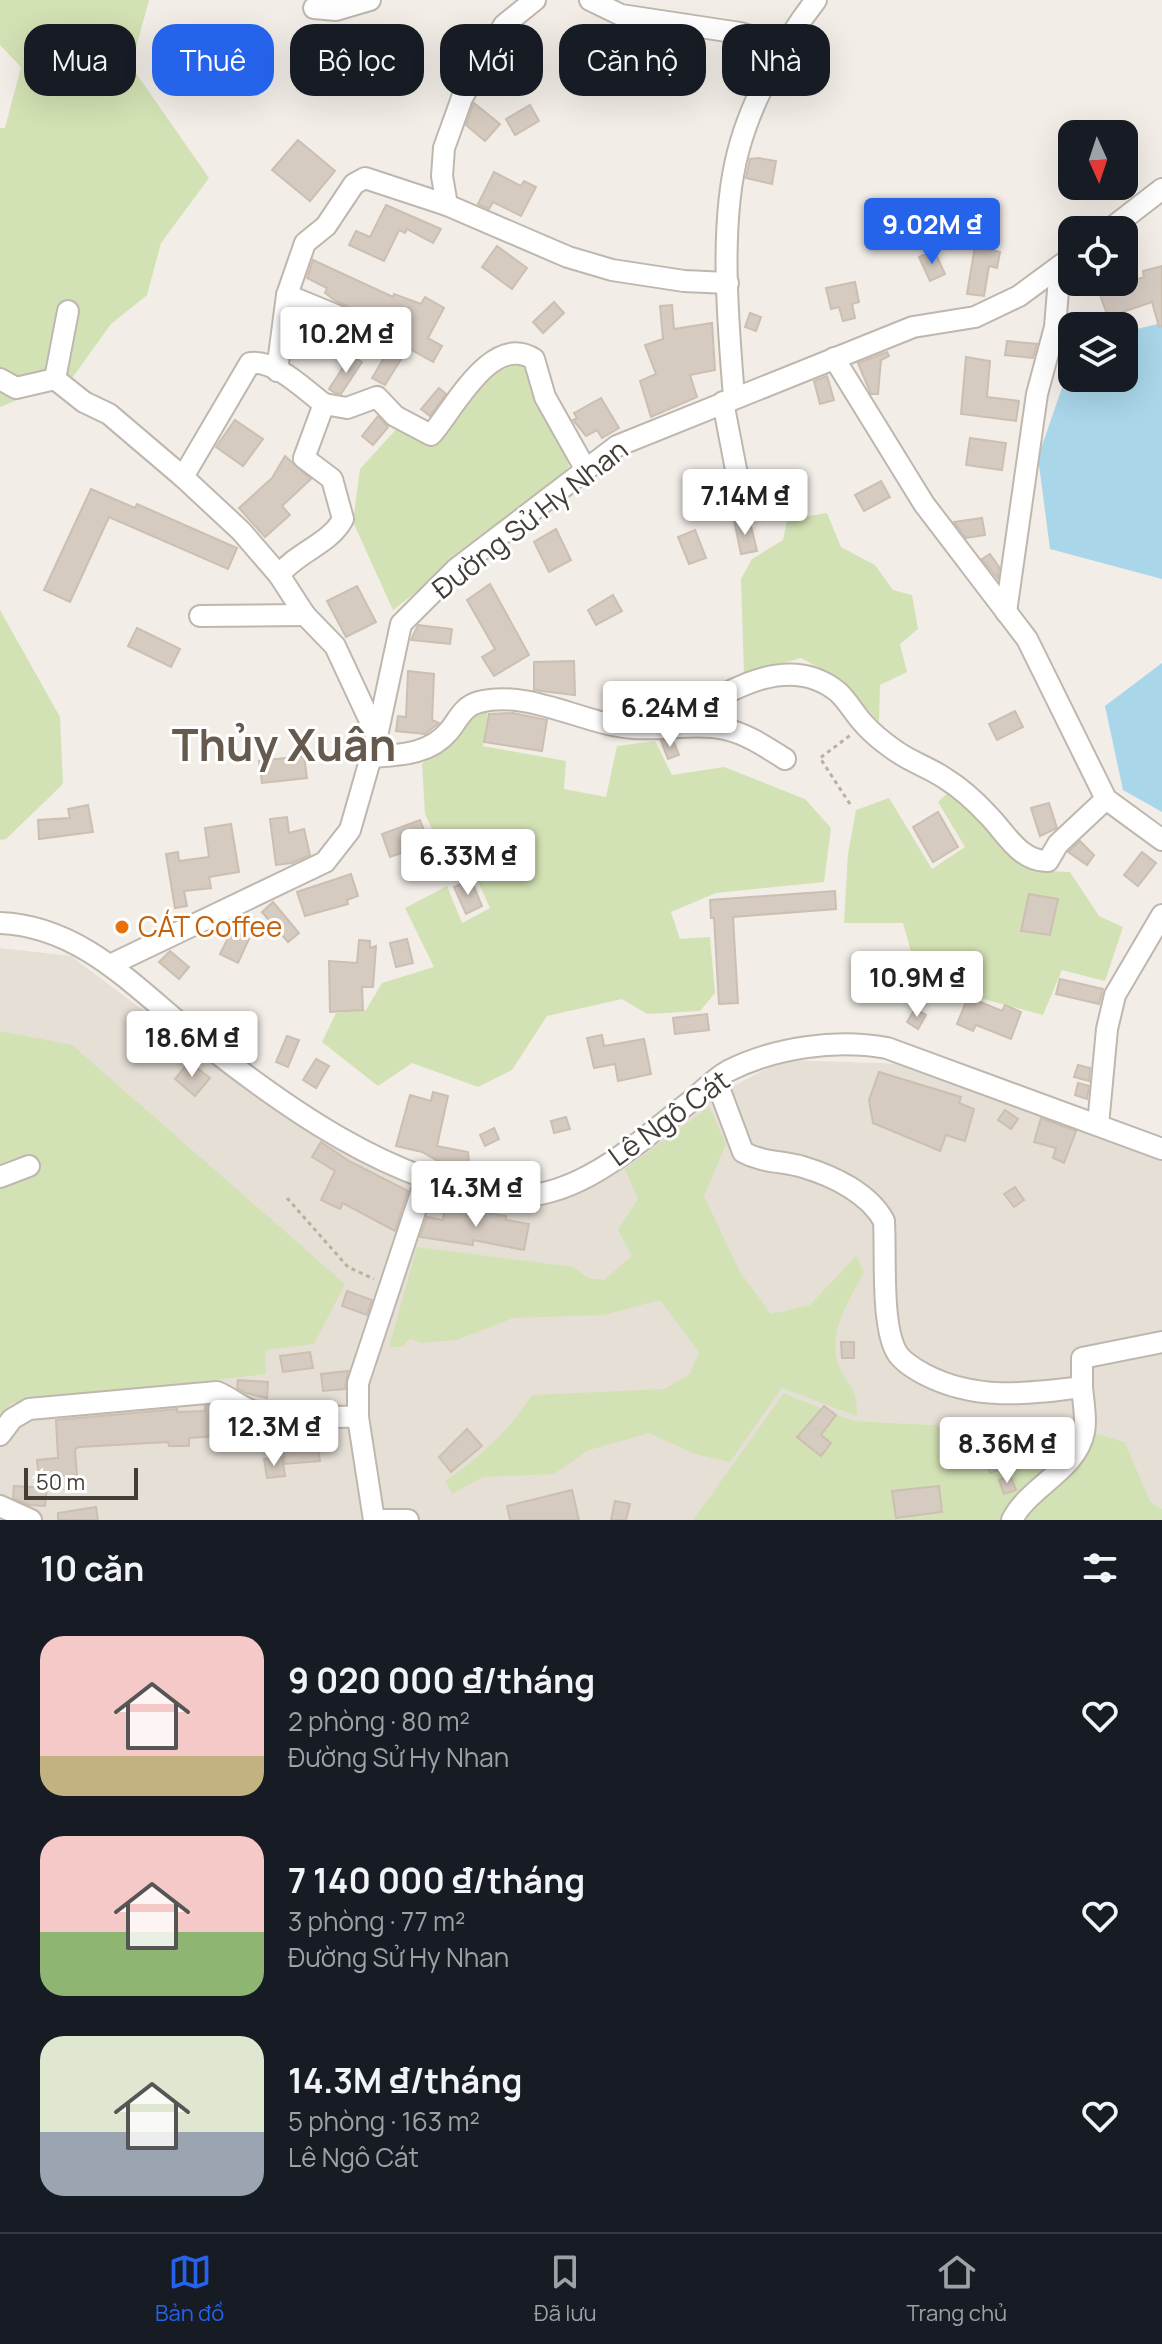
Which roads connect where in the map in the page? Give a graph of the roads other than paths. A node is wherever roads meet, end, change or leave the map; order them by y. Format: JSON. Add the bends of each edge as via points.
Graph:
{"nodes":[{"id":1,"x":370,"y":0,"type":"edge"},
{"id":2,"x":535,"y":0,"type":"edge"},
{"id":3,"x":590,"y":0,"type":"edge"},
{"id":4,"x":816,"y":0,"type":"edge"},
{"id":5,"x":314,"y":8,"type":"dead end"},
{"id":6,"x":798,"y":24,"type":"edge"},
{"id":7,"x":722,"y":30,"type":"edge"},
{"id":8,"x":762,"y":96,"type":"edge"},
{"id":9,"x":1154,"y":196,"type":"edge"},
{"id":10,"x":447,"y":205,"type":"junction"},
{"id":11,"x":1128,"y":216,"type":"edge"},
{"id":12,"x":1058,"y":268,"type":"edge"},
{"id":13,"x":728,"y":283,"type":"junction"},
{"id":14,"x":287,"y":295,"type":"junction"},
{"id":15,"x":1060,"y":296,"type":"edge"},
{"id":16,"x":68,"y":311,"type":"dead end"},
{"id":17,"x":367,"y":328,"type":"dead end"},
{"id":18,"x":834,"y":358,"type":"junction"},
{"id":19,"x":277,"y":371,"type":"junction"},
{"id":20,"x":0,"y":379,"type":"edge"},
{"id":21,"x":55,"y":379,"type":"junction"},
{"id":22,"x":728,"y":399,"type":"junction"},
{"id":23,"x":324,"y":404,"type":"junction"},
{"id":24,"x":586,"y":470,"type":"junction"},
{"id":25,"x":183,"y":477,"type":"junction"},
{"id":26,"x":744,"y":511,"type":"dead end"},
{"id":27,"x":279,"y":575,"type":"junction"},
{"id":28,"x":1006,"y":612,"type":"junction"},
{"id":29,"x":305,"y":615,"type":"junction"},
{"id":30,"x":200,"y":616,"type":"dead end"},
{"id":31,"x":665,"y":728,"type":"junction"},
{"id":32,"x":377,"y":736,"type":"junction"},
{"id":33,"x":371,"y":757,"type":"junction"},
{"id":34,"x":785,"y":759,"type":"dead end"},
{"id":35,"x":1106,"y":799,"type":"junction"},
{"id":36,"x":1162,"y":840,"type":"edge"},
{"id":37,"x":1162,"y":915,"type":"edge"},
{"id":38,"x":0,"y":923,"type":"edge"},
{"id":39,"x":110,"y":965,"type":"junction"},
{"id":40,"x":716,"y":1080,"type":"junction"},
{"id":41,"x":1098,"y":1125,"type":"junction"},
{"id":42,"x":1162,"y":1149,"type":"edge"},
{"id":43,"x":29,"y":1166,"type":"dead end"},
{"id":44,"x":0,"y":1177,"type":"edge"},
{"id":45,"x":426,"y":1178,"type":"junction"},
{"id":46,"x":1162,"y":1342,"type":"edge"},
{"id":47,"x":1082,"y":1387,"type":"junction"},
{"id":48,"x":358,"y":1417,"type":"junction"},
{"id":49,"x":0,"y":1435,"type":"edge"},
{"id":50,"x":0,"y":1506,"type":"edge"},
{"id":51,"x":31,"y":1520,"type":"edge"},
{"id":52,"x":376,"y":1520,"type":"edge"},
{"id":53,"x":408,"y":1520,"type":"edge"},
{"id":54,"x":1012,"y":1520,"type":"edge"}],
"edges":[{"from":1,"to":5,"type":"street","via":[[336,10]]},
{"from":2,"to":10,"type":"street","via":[[504,25],[462,98],[444,148]]},
{"from":3,"to":7,"type":"street","via":[[621,15]]},
{"from":4,"to":6,"type":"street"},
{"from":8,"to":13,"type":"street","via":[[738,153]]},
{"from":9,"to":11,"type":"street"},
{"from":10,"to":13,"type":"street","via":[[598,266]]},
{"from":10,"to":14,"type":"street","via":[[360,179],[326,226],[305,243]]},
{"from":12,"to":18,"type":"street","name":"Đường Sử Hy Nhan","via":[[1019,296],[975,317],[913,327]]},
{"from":13,"to":22,"type":"street"},
{"from":14,"to":17,"type":"street"},
{"from":14,"to":19,"type":"street"},
{"from":15,"to":28,"type":"street","via":[[1037,394]]},
{"from":16,"to":21,"type":"street"},
{"from":18,"to":22,"type":"street","name":"Đường Sử Hy Nhan"},
{"from":18,"to":28,"type":"street","via":[[924,504]]},
{"from":19,"to":23,"type":"street"},
{"from":19,"to":25,"type":"street","via":[[250,363]]},
{"from":20,"to":21,"type":"street","via":[[16,388]]},
{"from":21,"to":25,"type":"street","via":[[109,414]]},
{"from":22,"to":24,"type":"street","name":"Đường Sử Hy Nhan","via":[[617,446]]},
{"from":22,"to":26,"type":"street"},
{"from":23,"to":24,"type":"street","via":[[347,408],[377,397],[395,416],[431,435],[469,381],[493,362],[528,355]]},
{"from":23,"to":27,"type":"street","via":[[304,458],[332,479],[343,519],[332,534]]},
{"from":24,"to":32,"type":"street","name":"Đường Sử Hy Nhan","via":[[456,569],[401,624]]},
{"from":25,"to":27,"type":"street"},
{"from":27,"to":29,"type":"street"},
{"from":28,"to":35,"type":"street","via":[[1047,674]]},
{"from":29,"to":30,"type":"street"},
{"from":29,"to":32,"type":"street","via":[[335,646]]},
{"from":31,"to":33,"type":"street","via":[[631,728],[499,700],[476,703],[427,748]]},
{"from":31,"to":34,"type":"street","via":[[725,729],[754,739]]},
{"from":31,"to":35,"type":"street","via":[[731,691],[800,672],[840,693],[864,725],[917,766],[969,795],[1023,856],[1036,862],[1048,861],[1058,844]]},
{"from":32,"to":33,"type":"street","name":"Đường Sử Hy Nhan"},
{"from":33,"to":39,"type":"street","name":"Đường Sử Hy Nhan","via":[[350,830],[325,862]]},
{"from":35,"to":36,"type":"street"},
{"from":37,"to":41,"type":"street","via":[[1115,995]]},
{"from":38,"to":39,"type":"street","name":"Lê Ngô Cát","via":[[76,941]]},
{"from":39,"to":45,"type":"street","name":"Lê Ngô Cát","via":[[297,1114]]},
{"from":40,"to":41,"type":"street","name":"Lê Ngô Cát","via":[[728,1071],[802,1047],[858,1043],[887,1048]]},
{"from":40,"to":45,"type":"street","name":"Lê Ngô Cát","via":[[587,1178],[534,1196],[501,1196]]},
{"from":40,"to":47,"type":"street","via":[[743,1152],[803,1167],[854,1188],[879,1212],[884,1221],[890,1329],[896,1352],[913,1368],[943,1384],[983,1394]]},
{"from":41,"to":42,"type":"street","name":"Lê Ngô Cát"},
{"from":43,"to":44,"type":"street"},
{"from":45,"to":48,"type":"street","via":[[358,1383]]},
{"from":46,"to":47,"type":"street","via":[[1082,1358]]},
{"from":47,"to":54,"type":"street","via":[[1084,1432],[1077,1449],[1021,1502]]},
{"from":48,"to":49,"type":"street","via":[[263,1414],[217,1392],[29,1409]]},
{"from":48,"to":52,"type":"street"},
{"from":50,"to":51,"type":"street"},
{"from":52,"to":53,"type":"street"}]}
